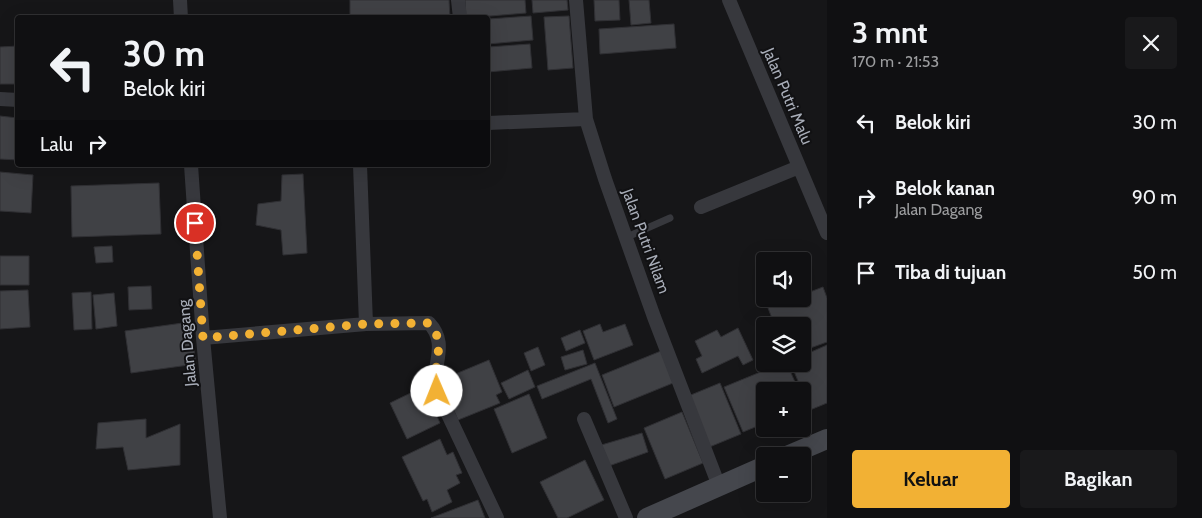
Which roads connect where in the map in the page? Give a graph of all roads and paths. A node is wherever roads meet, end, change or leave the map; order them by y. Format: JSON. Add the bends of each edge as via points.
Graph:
{"nodes":[{"id":1,"x":180,"y":0,"type":"edge"},
{"id":2,"x":458,"y":0,"type":"edge"},
{"id":3,"x":576,"y":0,"type":"edge"},
{"id":4,"x":729,"y":0,"type":"edge"},
{"id":5,"x":181,"y":15,"type":"edge"},
{"id":6,"x":460,"y":15,"type":"edge"},
{"id":7,"x":0,"y":99,"type":"edge"},
{"id":8,"x":15,"y":100,"type":"edge"},
{"id":9,"x":586,"y":119,"type":"junction"},
{"id":10,"x":490,"y":123,"type":"edge"},
{"id":11,"x":190,"y":167,"type":"edge"},
{"id":12,"x":360,"y":167,"type":"edge"},
{"id":13,"x":799,"y":167,"type":"junction"},
{"id":14,"x":701,"y":207,"type":"dead end"},
{"id":15,"x":670,"y":218,"type":"dead end"},
{"id":16,"x":825,"y":218,"type":"edge"},
{"id":17,"x":827,"y":233,"type":"edge"},
{"id":18,"x":627,"y":237,"type":"junction"},
{"id":19,"x":366,"y":324,"type":"junction"},
{"id":20,"x":203,"y":338,"type":"junction"},
{"id":21,"x":584,"y":418,"type":"dead end"},
{"id":22,"x":827,"y":439,"type":"edge"},
{"id":23,"x":809,"y":447,"type":"edge"},
{"id":24,"x":756,"y":470,"type":"edge"},
{"id":25,"x":719,"y":486,"type":"junction"},
{"id":26,"x":656,"y":516,"type":"edge"},
{"id":27,"x":220,"y":518,"type":"edge"},
{"id":28,"x":497,"y":518,"type":"edge"},
{"id":29,"x":626,"y":518,"type":"edge"}],
"edges":[{"from":1,"to":5,"type":"street"},
{"from":2,"to":6,"type":"street"},
{"from":3,"to":9,"type":"street","name":"Jalan Putri Nilam"},
{"from":4,"to":13,"type":"street","name":"Jalan Putri Malu"},
{"from":7,"to":8,"type":"street"},
{"from":9,"to":10,"type":"street"},
{"from":9,"to":18,"type":"street","name":"Jalan Putri Nilam"},
{"from":11,"to":20,"type":"street","name":"Jalan Dagang"},
{"from":12,"to":19,"type":"street"},
{"from":13,"to":14,"type":"street"},
{"from":13,"to":16,"type":"street","name":"Jalan Putri Malu"},
{"from":15,"to":18,"type":"lane"},
{"from":16,"to":17,"type":"street","name":"Jalan Putri Malu"},
{"from":18,"to":25,"type":"street","name":"Jalan Putri Nilam"},
{"from":19,"to":20,"type":"street"},
{"from":19,"to":28,"type":"street","via":[[432,326],[439,340],[435,377],[437,391]]},
{"from":20,"to":27,"type":"street","name":"Jalan Dagang"},
{"from":21,"to":29,"type":"street"},
{"from":22,"to":23,"type":"main road"},
{"from":24,"to":25,"type":"main road"},
{"from":25,"to":26,"type":"main road"}]}
